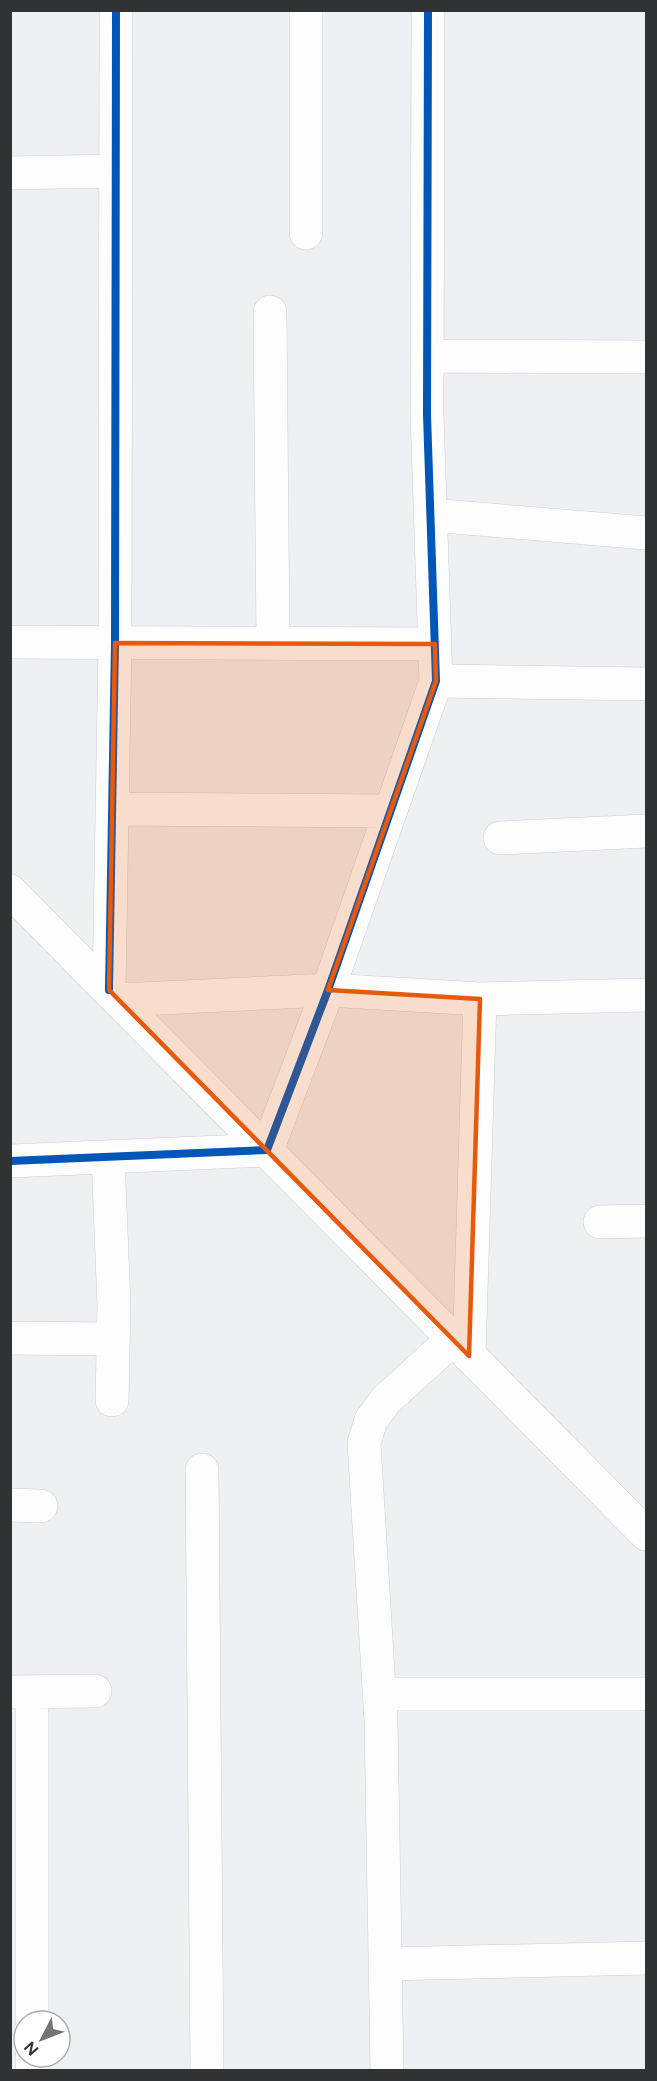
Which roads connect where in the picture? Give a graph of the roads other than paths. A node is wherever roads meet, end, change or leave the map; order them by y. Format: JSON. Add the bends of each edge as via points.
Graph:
{"nodes":[{"id":1,"x":116,"y":10,"type":"edge"},
{"id":2,"x":306,"y":10,"type":"edge"},
{"id":3,"x":428,"y":10,"type":"edge"},
{"id":4,"x":116,"y":171,"type":"junction"},
{"id":5,"x":10,"y":173,"type":"edge"},
{"id":6,"x":306,"y":233,"type":"dead end"},
{"id":7,"x":270,"y":312,"type":"dead end"},
{"id":8,"x":427,"y":356,"type":"junction"},
{"id":9,"x":646,"y":357,"type":"edge"},
{"id":10,"x":431,"y":515,"type":"junction"},
{"id":11,"x":646,"y":533,"type":"edge"},
{"id":12,"x":10,"y":642,"type":"edge"},
{"id":13,"x":115,"y":643,"type":"junction"},
{"id":14,"x":273,"y":643,"type":"junction"},
{"id":15,"x":435,"y":644,"type":"junction"},
{"id":16,"x":436,"y":681,"type":"junction"},
{"id":17,"x":646,"y":684,"type":"edge"},
{"id":18,"x":112,"y":809,"type":"junction"},
{"id":19,"x":390,"y":811,"type":"junction"},
{"id":20,"x":646,"y":831,"type":"edge"},
{"id":21,"x":500,"y":838,"type":"dead end"},
{"id":22,"x":12,"y":893,"type":"edge"},
{"id":23,"x":328,"y":990,"type":"junction"},
{"id":24,"x":114,"y":995,"type":"junction"},
{"id":25,"x":646,"y":995,"type":"edge"},
{"id":26,"x":480,"y":999,"type":"junction"},
{"id":27,"x":267,"y":1150,"type":"junction"},
{"id":28,"x":108,"y":1157,"type":"junction"},
{"id":29,"x":10,"y":1161,"type":"edge"},
{"id":30,"x":646,"y":1221,"type":"edge"},
{"id":31,"x":600,"y":1222,"type":"dead end"},
{"id":32,"x":10,"y":1338,"type":"edge"},
{"id":33,"x":112,"y":1339,"type":"junction"},
{"id":34,"x":461,"y":1347,"type":"junction"},
{"id":35,"x":112,"y":1400,"type":"dead end"},
{"id":36,"x":202,"y":1470,"type":"dead end"},
{"id":37,"x":646,"y":1534,"type":"edge"},
{"id":38,"x":95,"y":1691,"type":"dead end"},
{"id":39,"x":21,"y":1692,"type":"edge"},
{"id":40,"x":380,"y":1694,"type":"junction"},
{"id":41,"x":646,"y":1694,"type":"edge"},
{"id":42,"x":646,"y":1958,"type":"edge"},
{"id":43,"x":385,"y":1964,"type":"junction"},
{"id":44,"x":32,"y":2009,"type":"edge"},
{"id":45,"x":207,"y":2070,"type":"edge"},
{"id":46,"x":387,"y":2070,"type":"edge"}],
"edges":[{"from":1,"to":4,"type":"street"},
{"from":2,"to":6,"type":"street"},
{"from":3,"to":8,"type":"street"},
{"from":4,"to":5,"type":"street"},
{"from":4,"to":13,"type":"street"},
{"from":7,"to":14,"type":"street"},
{"from":8,"to":9,"type":"street"},
{"from":8,"to":10,"type":"street"},
{"from":10,"to":11,"type":"street"},
{"from":10,"to":15,"type":"street"},
{"from":12,"to":13,"type":"street"},
{"from":13,"to":14,"type":"street"},
{"from":13,"to":18,"type":"street"},
{"from":14,"to":15,"type":"street"},
{"from":15,"to":16,"type":"street"},
{"from":16,"to":17,"type":"street"},
{"from":16,"to":19,"type":"street"},
{"from":18,"to":19,"type":"street"},
{"from":18,"to":24,"type":"street"},
{"from":19,"to":23,"type":"street"},
{"from":20,"to":21,"type":"street"},
{"from":22,"to":24,"type":"street"},
{"from":23,"to":24,"type":"street"},
{"from":23,"to":26,"type":"street"},
{"from":23,"to":27,"type":"street"},
{"from":24,"to":27,"type":"street"},
{"from":25,"to":26,"type":"street"},
{"from":26,"to":34,"type":"street"},
{"from":27,"to":28,"type":"street"},
{"from":27,"to":34,"type":"street"},
{"from":28,"to":29,"type":"street"},
{"from":28,"to":33,"type":"street"},
{"from":30,"to":31,"type":"street"},
{"from":32,"to":33,"type":"street"},
{"from":33,"to":35,"type":"street"},
{"from":34,"to":37,"type":"street"},
{"from":34,"to":40,"type":"street","via":[[386,1400],[371,1420],[364,1443]]},
{"from":36,"to":45,"type":"street"},
{"from":38,"to":39,"type":"street"},
{"from":39,"to":44,"type":"street"},
{"from":40,"to":41,"type":"street"},
{"from":40,"to":43,"type":"street"},
{"from":42,"to":43,"type":"street"},
{"from":43,"to":46,"type":"street"}]}
